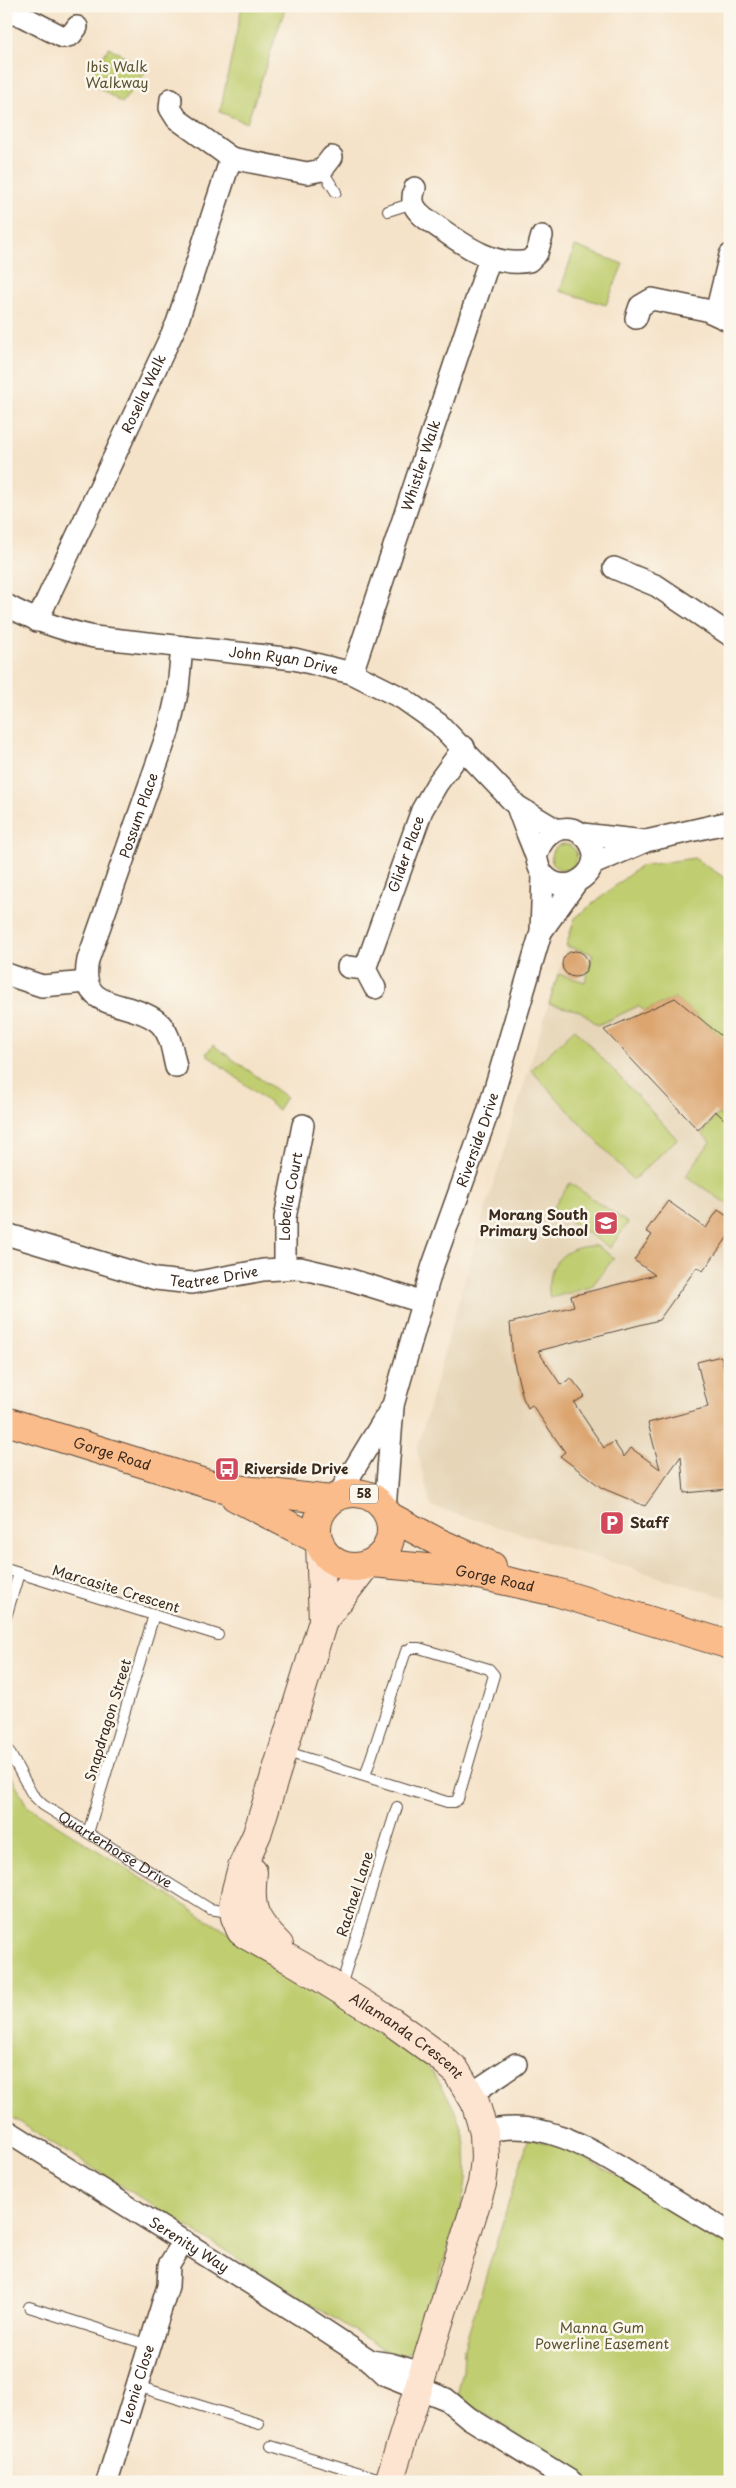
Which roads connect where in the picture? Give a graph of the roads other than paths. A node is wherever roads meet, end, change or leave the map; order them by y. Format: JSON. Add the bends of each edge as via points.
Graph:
{"nodes":[{"id":1,"x":6,"y":13,"type":"edge"},
{"id":2,"x":77,"y":27,"type":"dead end"},
{"id":3,"x":171,"y":99,"type":"dead end"},
{"id":4,"x":231,"y":158,"type":"junction"},
{"id":5,"x":327,"y":164,"type":"joint"},
{"id":6,"x":336,"y":192,"type":"dead end"},
{"id":7,"x":414,"y":195,"type":"joint"},
{"id":8,"x":388,"y":211,"type":"dead end"},
{"id":9,"x":542,"y":236,"type":"dead end"},
{"id":10,"x":730,"y":255,"type":"edge"},
{"id":11,"x":490,"y":258,"type":"junction"},
{"id":12,"x":723,"y":317,"type":"edge"},
{"id":13,"x":636,"y":318,"type":"dead end"},
{"id":14,"x":614,"y":568,"type":"dead end"},
{"id":15,"x":6,"y":605,"type":"edge"},
{"id":16,"x":38,"y":621,"type":"junction"},
{"id":17,"x":730,"y":635,"type":"edge"},
{"id":18,"x":182,"y":647,"type":"junction"},
{"id":19,"x":352,"y":673,"type":"junction"},
{"id":20,"x":464,"y":748,"type":"junction"},
{"id":21,"x":517,"y":806,"type":"junction"},
{"id":22,"x":730,"y":822,"type":"edge"},
{"id":23,"x":557,"y":830,"type":"junction"},
{"id":24,"x":582,"y":834,"type":"junction"},
{"id":25,"x":646,"y":842,"type":"junction"},
{"id":26,"x":593,"y":864,"type":"junction"},
{"id":27,"x":540,"y":865,"type":"junction"},
{"id":28,"x":576,"y":883,"type":"junction"},
{"id":29,"x":540,"y":932,"type":"junction"},
{"id":30,"x":6,"y":974,"type":"edge"},
{"id":31,"x":363,"y":975,"type":"dead end"},
{"id":32,"x":87,"y":982,"type":"junction"},
{"id":33,"x":176,"y":1067,"type":"dead end"},
{"id":34,"x":303,"y":1125,"type":"dead end"},
{"id":35,"x":6,"y":1234,"type":"edge"},
{"id":36,"x":285,"y":1268,"type":"junction"},
{"id":37,"x":422,"y":1302,"type":"junction"},
{"id":38,"x":394,"y":1405,"type":"junction"},
{"id":39,"x":6,"y":1421,"type":"edge"},
{"id":40,"x":218,"y":1487,"type":"junction"},
{"id":41,"x":334,"y":1498,"type":"junction"},
{"id":42,"x":387,"y":1513,"type":"junction"},
{"id":43,"x":319,"y":1542,"type":"junction"},
{"id":44,"x":369,"y":1564,"type":"junction"},
{"id":45,"x":6,"y":1570,"type":"edge"},
{"id":46,"x":19,"y":1574,"type":"junction"},
{"id":47,"x":556,"y":1592,"type":"junction"},
{"id":48,"x":154,"y":1615,"type":"junction"},
{"id":49,"x":6,"y":1617,"type":"edge"},
{"id":50,"x":323,"y":1621,"type":"junction"},
{"id":51,"x":218,"y":1635,"type":"dead end"},
{"id":52,"x":730,"y":1645,"type":"edge"},
{"id":53,"x":6,"y":1746,"type":"edge"},
{"id":54,"x":283,"y":1750,"type":"junction"},
{"id":55,"x":365,"y":1776,"type":"junction"},
{"id":56,"x":398,"y":1807,"type":"dead end"},
{"id":57,"x":88,"y":1833,"type":"junction"},
{"id":58,"x":242,"y":1907,"type":"junction"},
{"id":59,"x":339,"y":1990,"type":"junction"},
{"id":60,"x":516,"y":2064,"type":"dead end"},
{"id":61,"x":471,"y":2094,"type":"junction"},
{"id":62,"x":6,"y":2130,"type":"edge"},
{"id":63,"x":485,"y":2137,"type":"junction"},
{"id":64,"x":730,"y":2233,"type":"edge"},
{"id":65,"x":190,"y":2245,"type":"junction"},
{"id":66,"x":29,"y":2307,"type":"dead end"},
{"id":67,"x":149,"y":2345,"type":"junction"},
{"id":68,"x":137,"y":2386,"type":"junction"},
{"id":69,"x":418,"y":2388,"type":"junction"},
{"id":70,"x":259,"y":2424,"type":"dead end"},
{"id":71,"x":271,"y":2446,"type":"dead end"},
{"id":72,"x":107,"y":2482,"type":"edge"},
{"id":73,"x":388,"y":2482,"type":"edge"},
{"id":74,"x":572,"y":2482,"type":"edge"}],
"edges":[{"from":1,"to":2,"type":"street","via":[[20,15],[63,37],[70,36]]},
{"from":3,"to":4,"type":"street","via":[[170,108],[177,120]]},
{"from":4,"to":5,"type":"street","via":[[307,173]]},
{"from":4,"to":16,"type":"street","name":"Rosella Walk","via":[[174,331]]},
{"from":5,"to":6,"type":"lane"},
{"from":7,"to":8,"type":"lane"},
{"from":7,"to":11,"type":"street","via":[[416,210],[425,218]]},
{"from":9,"to":11,"type":"street","via":[[537,253],[529,261]]},
{"from":10,"to":12,"type":"street"},
{"from":11,"to":19,"type":"street","name":"Whistler Walk"},
{"from":12,"to":13,"type":"street","via":[[652,299],[640,306]]},
{"from":14,"to":17,"type":"street","via":[[657,586]]},
{"from":15,"to":16,"type":"street","name":"John Ryan Drive"},
{"from":16,"to":18,"type":"street","name":"John Ryan Drive","via":[[94,637]]},
{"from":18,"to":19,"type":"street","name":"John Ryan Drive","via":[[294,659]]},
{"from":18,"to":32,"type":"street","name":"Possum Place","via":[[172,717],[88,960]]},
{"from":19,"to":20,"type":"street","name":"John Ryan Drive","via":[[420,710]]},
{"from":20,"to":21,"type":"street","name":"John Ryan Drive"},
{"from":20,"to":31,"type":"street","name":"Glider Place","via":[[422,810]]},
{"from":21,"to":23,"type":"street","name":"John Ryan Drive"},
{"from":21,"to":27,"type":"street","name":"John Ryan Drive"},
{"from":22,"to":25,"type":"street"},
{"from":23,"to":24,"type":"street","via":[[570,829]]},
{"from":23,"to":27,"type":"street","via":[[543,840]]},
{"from":24,"to":25,"type":"street"},
{"from":24,"to":26,"type":"street","via":[[592,847]]},
{"from":25,"to":26,"type":"street"},
{"from":26,"to":28,"type":"street","via":[[584,879]]},
{"from":27,"to":28,"type":"street","via":[[558,884]]},
{"from":27,"to":29,"type":"street","name":"Riverside Drive"},
{"from":28,"to":29,"type":"street","name":"Riverside Drive"},
{"from":29,"to":37,"type":"street","name":"Riverside Drive","via":[[490,1105]]},
{"from":30,"to":32,"type":"street","via":[[30,991],[42,986]]},
{"from":32,"to":33,"type":"street","via":[[102,1000],[158,1022],[169,1038]]},
{"from":34,"to":36,"type":"street","name":"Lobelia Court","via":[[284,1218]]},
{"from":35,"to":36,"type":"street","name":"Teatree Drive","via":[[136,1274],[173,1282],[212,1280]]},
{"from":36,"to":37,"type":"street","name":"Teatree Drive","via":[[315,1270]]},
{"from":37,"to":38,"type":"street","name":"Riverside Drive"},
{"from":38,"to":41,"type":"street","name":"Riverside Drive"},
{"from":38,"to":42,"type":"street","name":"Riverside Drive"},
{"from":39,"to":40,"type":"main road","name":"Gorge Road","number":"58"},
{"from":40,"to":41,"type":"main road","name":"Gorge Road","number":"58"},
{"from":40,"to":43,"type":"main road","name":"Gorge Road","number":"58"},
{"from":41,"to":42,"type":"main road","number":"58","via":[[358,1493],[378,1501]]},
{"from":41,"to":43,"type":"main road","number":"58","via":[[320,1514]]},
{"from":42,"to":44,"type":"main road","number":"58","via":[[391,1526],[387,1548]]},
{"from":42,"to":47,"type":"main road","name":"Gorge Road","number":"58","via":[[445,1546]]},
{"from":43,"to":44,"type":"main road","number":"58","via":[[334,1561],[344,1565]]},
{"from":43,"to":50,"type":"street"},
{"from":44,"to":47,"type":"main road","name":"Gorge Road","number":"58","via":[[460,1571]]},
{"from":44,"to":50,"type":"street"},
{"from":45,"to":46,"type":"lane","name":"Marcasite Crescent"},
{"from":46,"to":48,"type":"lane","name":"Marcasite Crescent"},
{"from":46,"to":49,"type":"lane"},
{"from":47,"to":52,"type":"main road","name":"Gorge Road","number":"58"},
{"from":48,"to":51,"type":"lane","name":"Marcasite Crescent"},
{"from":48,"to":57,"type":"lane","name":"Snapdragon Street"},
{"from":50,"to":54,"type":"street"},
{"from":53,"to":57,"type":"lane","name":"Quarterhorse Drive","via":[[37,1800]]},
{"from":54,"to":55,"type":"lane"},
{"from":54,"to":58,"type":"street","name":"Allamanda Crescent","via":[[257,1834],[252,1882]]},
{"from":55,"to":55,"type":"lane","via":[[454,1802],[458,1799],[494,1675],[489,1669],[419,1648],[406,1651]]},
{"from":56,"to":59,"type":"lane","name":"Rachael Lane"},
{"from":57,"to":58,"type":"lane","name":"Quarterhorse Drive","via":[[210,1909],[222,1911]]},
{"from":58,"to":59,"type":"street","name":"Allamanda Crescent","via":[[254,1915],[300,1965]]},
{"from":59,"to":61,"type":"street","name":"Allamanda Crescent","via":[[439,2056],[460,2075]]},
{"from":60,"to":61,"type":"street"},
{"from":61,"to":63,"type":"street","name":"Allamanda Crescent"},
{"from":62,"to":65,"type":"street","name":"Serenity Way"},
{"from":63,"to":64,"type":"street","via":[[557,2135],[590,2148]]},
{"from":63,"to":69,"type":"street","name":"Allamanda Crescent","via":[[482,2184]]},
{"from":65,"to":67,"type":"street","name":"Leonie Close","via":[[181,2273],[168,2286]]},
{"from":65,"to":69,"type":"street","name":"Serenity Way","via":[[371,2361],[391,2379]]},
{"from":66,"to":67,"type":"lane"},
{"from":67,"to":68,"type":"street","name":"Leonie Close"},
{"from":68,"to":70,"type":"lane"},
{"from":68,"to":72,"type":"street","name":"Leonie Close"},
{"from":69,"to":73,"type":"street","name":"Allamanda Crescent"},
{"from":69,"to":74,"type":"street","name":"Serenity Way"},
{"from":71,"to":73,"type":"lane"}]}
